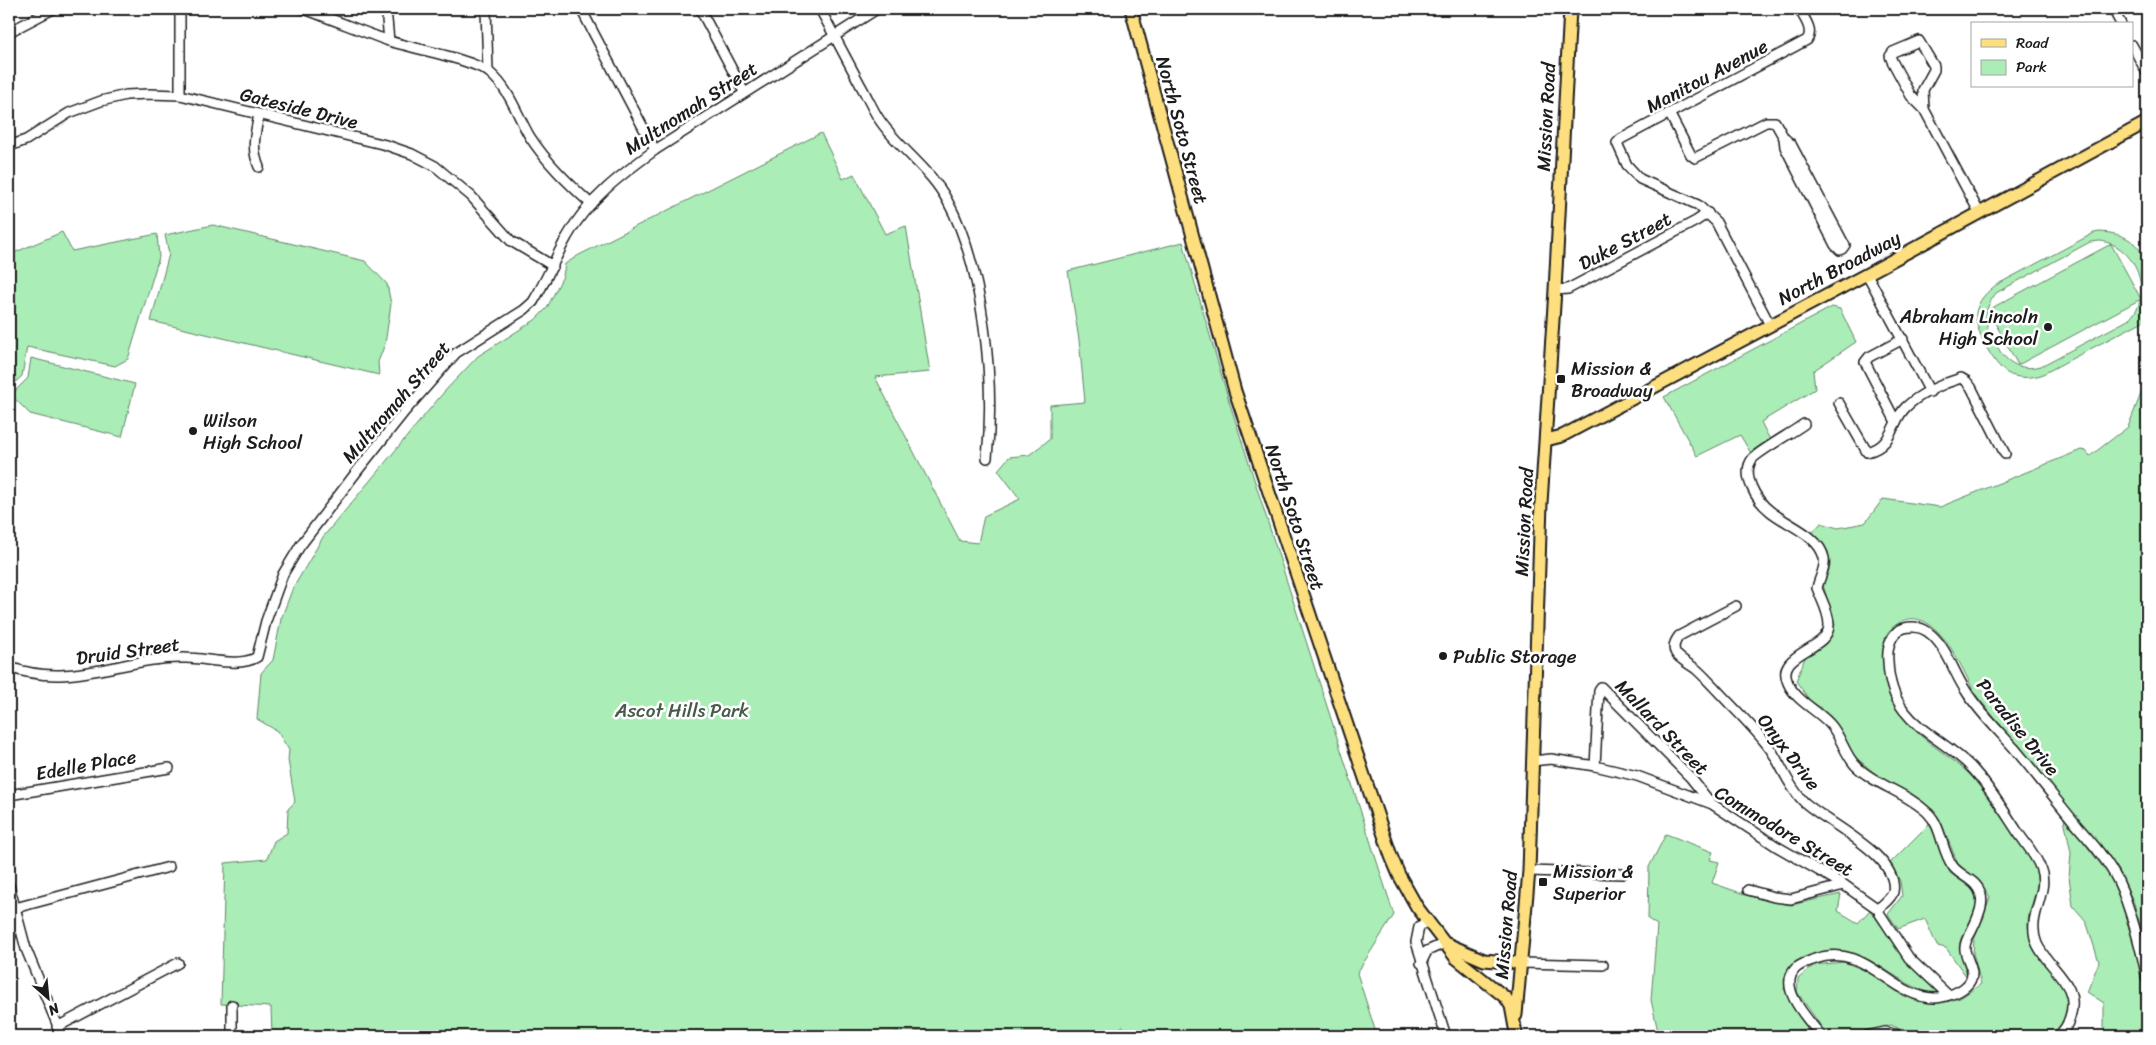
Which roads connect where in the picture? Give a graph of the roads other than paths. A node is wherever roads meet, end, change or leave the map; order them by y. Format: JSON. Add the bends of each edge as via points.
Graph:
{"nodes":[{"id":1,"x":53,"y":9,"type":"edge"},
{"id":2,"x":180,"y":9,"type":"edge"},
{"id":3,"x":304,"y":9,"type":"edge"},
{"id":4,"x":386,"y":9,"type":"edge"},
{"id":5,"x":486,"y":9,"type":"edge"},
{"id":6,"x":581,"y":9,"type":"edge"},
{"id":7,"x":700,"y":9,"type":"edge"},
{"id":8,"x":820,"y":9,"type":"edge"},
{"id":9,"x":876,"y":9,"type":"edge"},
{"id":10,"x":1131,"y":9,"type":"edge"},
{"id":11,"x":1570,"y":9,"type":"edge"},
{"id":12,"x":1798,"y":9,"type":"edge"},
{"id":13,"x":2113,"y":9,"type":"edge"},
{"id":14,"x":2120,"y":22,"type":"edge"},
{"id":15,"x":9,"y":32,"type":"edge"},
{"id":16,"x":834,"y":35,"type":"junction"},
{"id":17,"x":389,"y":41,"type":"junction"},
{"id":18,"x":2134,"y":49,"type":"edge"},
{"id":19,"x":488,"y":71,"type":"junction"},
{"id":20,"x":2147,"y":73,"type":"edge"},
{"id":21,"x":744,"y":92,"type":"junction"},
{"id":22,"x":180,"y":95,"type":"junction"},
{"id":23,"x":1924,"y":109,"type":"junction"},
{"id":24,"x":1669,"y":113,"type":"junction"},
{"id":25,"x":259,"y":115,"type":"junction"},
{"id":26,"x":2147,"y":122,"type":"edge"},
{"id":27,"x":1784,"y":138,"type":"junction"},
{"id":28,"x":9,"y":144,"type":"edge"},
{"id":29,"x":654,"y":150,"type":"junction"},
{"id":30,"x":259,"y":167,"type":"dead end"},
{"id":31,"x":591,"y":204,"type":"junction"},
{"id":32,"x":1979,"y":212,"type":"junction"},
{"id":33,"x":1708,"y":213,"type":"junction"},
{"id":34,"x":553,"y":266,"type":"junction"},
{"id":35,"x":1867,"y":274,"type":"junction"},
{"id":36,"x":1555,"y":290,"type":"junction"},
{"id":37,"x":1770,"y":325,"type":"junction"},
{"id":38,"x":1903,"y":339,"type":"junction"},
{"id":39,"x":1930,"y":392,"type":"junction"},
{"id":40,"x":1840,"y":403,"type":"dead end"},
{"id":41,"x":1896,"y":422,"type":"junction"},
{"id":42,"x":1804,"y":424,"type":"dead end"},
{"id":43,"x":1546,"y":440,"type":"junction"},
{"id":44,"x":2005,"y":454,"type":"dead end"},
{"id":45,"x":987,"y":458,"type":"dead end"},
{"id":46,"x":1736,"y":606,"type":"dead end"},
{"id":47,"x":251,"y":660,"type":"joint"},
{"id":48,"x":9,"y":667,"type":"edge"},
{"id":49,"x":1532,"y":761,"type":"junction"},
{"id":50,"x":1595,"y":766,"type":"junction"},
{"id":51,"x":169,"y":768,"type":"dead end"},
{"id":52,"x":9,"y":795,"type":"edge"},
{"id":53,"x":1712,"y":804,"type":"junction"},
{"id":54,"x":169,"y":867,"type":"dead end"},
{"id":55,"x":1529,"y":871,"type":"junction"},
{"id":56,"x":1622,"y":874,"type":"dead end"},
{"id":57,"x":9,"y":885,"type":"edge"},
{"id":58,"x":1844,"y":885,"type":"junction"},
{"id":59,"x":1748,"y":890,"type":"dead end"},
{"id":60,"x":15,"y":908,"type":"junction"},
{"id":61,"x":1878,"y":909,"type":"junction"},
{"id":62,"x":1428,"y":920,"type":"junction"},
{"id":63,"x":9,"y":941,"type":"edge"},
{"id":64,"x":1445,"y":943,"type":"junction"},
{"id":65,"x":178,"y":963,"type":"dead end"},
{"id":66,"x":1422,"y":963,"type":"junction"},
{"id":67,"x":1522,"y":963,"type":"junction"},
{"id":68,"x":1603,"y":965,"type":"dead end"},
{"id":69,"x":2147,"y":979,"type":"edge"},
{"id":70,"x":1948,"y":995,"type":"junction"},
{"id":71,"x":232,"y":1005,"type":"dead end"},
{"id":72,"x":57,"y":1027,"type":"junction"},
{"id":73,"x":1516,"y":1035,"type":"edge"},
{"id":74,"x":62,"y":1036,"type":"edge"},
{"id":75,"x":232,"y":1036,"type":"edge"},
{"id":76,"x":1446,"y":1036,"type":"edge"},
{"id":77,"x":1821,"y":1036,"type":"edge"},
{"id":78,"x":1866,"y":1036,"type":"edge"},
{"id":79,"x":1904,"y":1036,"type":"edge"},
{"id":80,"x":2058,"y":1036,"type":"edge"}],
"edges":[{"from":1,"to":15,"type":"street"},
{"from":2,"to":22,"type":"street"},
{"from":3,"to":17,"type":"street"},
{"from":4,"to":17,"type":"street"},
{"from":5,"to":19,"type":"street"},
{"from":6,"to":29,"type":"street"},
{"from":7,"to":21,"type":"street"},
{"from":8,"to":16,"type":"street"},
{"from":9,"to":16,"type":"street","name":"Multnomah Street"},
{"from":10,"to":62,"type":"main road","name":"North Soto Street","via":[[1235,391],[1378,820],[1399,875]]},
{"from":11,"to":36,"type":"main road","name":"Mission Road"},
{"from":12,"to":24,"type":"street","name":"Manitou Avenue","via":[[1810,30],[1810,35],[1801,44]]},
{"from":13,"to":14,"type":"street"},
{"from":16,"to":21,"type":"street","name":"Multnomah Street"},
{"from":16,"to":45,"type":"street","via":[[880,121],[929,174],[961,226],[985,331],[989,388]]},
{"from":17,"to":19,"type":"street"},
{"from":18,"to":20,"type":"street"},
{"from":19,"to":31,"type":"street","via":[[502,85],[544,156],[559,175]]},
{"from":21,"to":29,"type":"street","name":"Multnomah Street"},
{"from":22,"to":25,"type":"street","name":"Gateside Drive"},
{"from":22,"to":28,"type":"street","name":"Gateside Drive","via":[[126,95],[100,101],[69,112],[26,140]]},
{"from":23,"to":23,"type":"street","via":[[1923,90],[1934,66],[1919,41],[1890,56],[1906,89]]},
{"from":23,"to":32,"type":"street"},
{"from":24,"to":27,"type":"street","via":[[1695,158],[1772,120]]},
{"from":24,"to":33,"type":"street","name":"Manitou Avenue","via":[[1617,143],[1627,165],[1640,179]]},
{"from":25,"to":30,"type":"street","via":[[253,144]]},
{"from":25,"to":34,"type":"street","name":"Gateside Drive","via":[[412,154],[456,182],[512,241]]},
{"from":26,"to":32,"type":"main road","name":"North Broadway"},
{"from":27,"to":27,"type":"street","via":[[1785,147],[1835,245],[1842,250],[1845,245],[1791,144]]},
{"from":29,"to":31,"type":"street","name":"Multnomah Street","via":[[621,174]]},
{"from":31,"to":34,"type":"street","name":"Multnomah Street","via":[[568,236]]},
{"from":32,"to":35,"type":"main road","name":"North Broadway"},
{"from":33,"to":36,"type":"street","name":"Duke Street","via":[[1568,289]]},
{"from":33,"to":37,"type":"street","via":[[1721,231]]},
{"from":34,"to":47,"type":"street","name":"Multnomah Street","via":[[533,302],[456,353],[300,546],[283,574],[260,650]]},
{"from":35,"to":37,"type":"main road","name":"North Broadway"},
{"from":35,"to":38,"type":"street"},
{"from":36,"to":43,"type":"main road","name":"Mission Road"},
{"from":37,"to":43,"type":"main road","name":"North Broadway","via":[[1562,436]]},
{"from":38,"to":39,"type":"street"},
{"from":38,"to":41,"type":"street","via":[[1865,362]]},
{"from":39,"to":41,"type":"street","via":[[1907,405]]},
{"from":39,"to":44,"type":"street","via":[[1954,380],[1966,380]]},
{"from":40,"to":41,"type":"street","via":[[1867,452],[1886,440]]},
{"from":42,"to":70,"type":"street","via":[[1754,458],[1748,469],[1749,480],[1762,503],[1804,534],[1819,548],[1824,559],[1817,588],[1829,626],[1818,642],[1792,660],[1785,676],[1793,692],[1835,730],[1847,756],[1856,766],[1927,812],[1934,820],[1953,867],[1979,889],[1982,908],[1966,940],[1965,950],[1972,973],[1970,981],[1959,991]]},
{"from":43,"to":49,"type":"main road","name":"Mission Road"},
{"from":46,"to":61,"type":"street","name":"Onyx Drive","via":[[1679,636],[1674,642],[1676,654],[1702,674],[1771,750],[1793,790],[1880,858],[1892,882],[1893,893]]},
{"from":47,"to":48,"type":"street","name":"Druid Street","via":[[243,663],[184,658],[70,675],[44,675]]},
{"from":49,"to":50,"type":"street","name":"Commodore Street","via":[[1552,759]]},
{"from":49,"to":55,"type":"main road","name":"Mission Road"},
{"from":50,"to":53,"type":"street","name":"Commodore Street","via":[[1637,776]]},
{"from":50,"to":53,"type":"street","name":"Mallard Street","via":[[1598,690],[1601,687]]},
{"from":51,"to":52,"type":"street","name":"Edelle Place"},
{"from":53,"to":58,"type":"street","name":"Commodore Street"},
{"from":54,"to":60,"type":"street"},
{"from":55,"to":56,"type":"street"},
{"from":55,"to":67,"type":"main road","name":"Mission Road"},
{"from":57,"to":60,"type":"street"},
{"from":58,"to":59,"type":"street","via":[[1791,900]]},
{"from":58,"to":61,"type":"street","name":"Commodore Street"},
{"from":60,"to":63,"type":"street"},
{"from":60,"to":72,"type":"street","via":[[26,949]]},
{"from":61,"to":70,"type":"street","name":"Commodore Street","via":[[1909,958]]},
{"from":62,"to":64,"type":"main road","name":"North Soto Street"},
{"from":62,"to":66,"type":"street","via":[[1419,927],[1416,942]]},
{"from":64,"to":66,"type":"street","via":[[1427,951]]},
{"from":64,"to":67,"type":"main road","name":"North Soto Street","via":[[1484,960]]},
{"from":64,"to":73,"type":"main road","via":[[1456,958],[1506,998],[1511,1006]]},
{"from":65,"to":72,"type":"street"},
{"from":66,"to":76,"type":"street"},
{"from":67,"to":68,"type":"street"},
{"from":67,"to":73,"type":"main road","name":"Mission Road"},
{"from":69,"to":80,"type":"street","name":"Paradise Drive","via":[[2118,882],[2098,851],[1973,702],[1938,642],[1918,627],[1899,630],[1890,644],[1888,666],[1896,695],[1910,719],[1970,766],[2040,867],[2042,886],[2033,919],[2037,943],[2073,998],[2069,1020]]},
{"from":70,"to":77,"type":"street","via":[[1922,996],[1854,959],[1822,957],[1793,970],[1790,986],[1797,1005]]},
{"from":71,"to":75,"type":"street"},
{"from":72,"to":74,"type":"street"},
{"from":78,"to":79,"type":"street","via":[[1886,1032]]}]}
